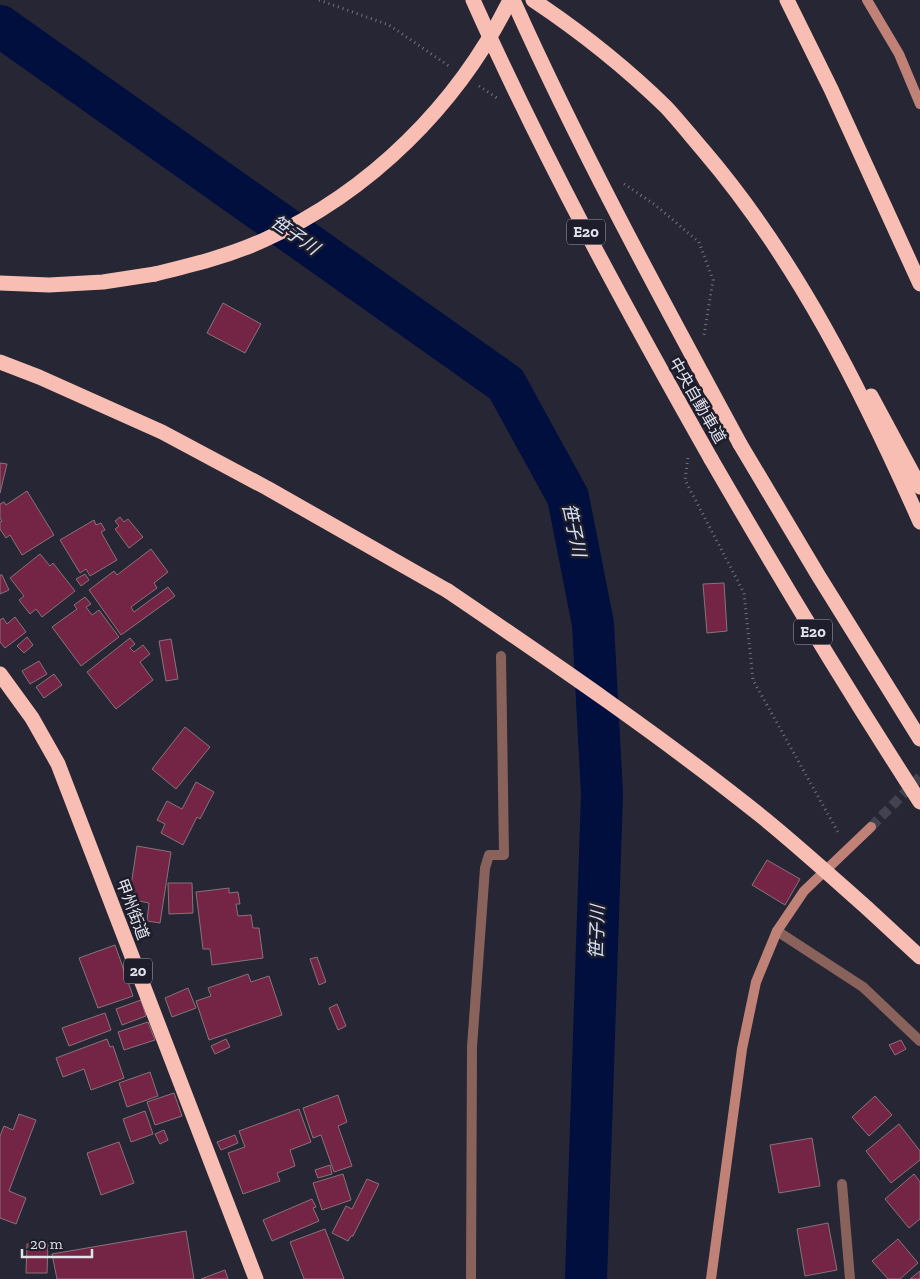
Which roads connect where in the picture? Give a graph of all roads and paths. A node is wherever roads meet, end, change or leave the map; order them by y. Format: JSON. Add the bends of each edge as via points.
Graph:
{"nodes":[{"id":1,"x":473,"y":0,"type":"edge"},
{"id":2,"x":511,"y":0,"type":"edge"},
{"id":3,"x":534,"y":0,"type":"edge"},
{"id":4,"x":787,"y":0,"type":"edge"},
{"id":5,"x":867,"y":0,"type":"edge"},
{"id":6,"x":920,"y":104,"type":"edge"},
{"id":7,"x":776,"y":245,"type":"junction"},
{"id":8,"x":0,"y":283,"type":"edge"},
{"id":9,"x":920,"y":284,"type":"edge"},
{"id":10,"x":0,"y":362,"type":"edge"},
{"id":11,"x":920,"y":487,"type":"edge"},
{"id":12,"x":920,"y":522,"type":"edge"},
{"id":13,"x":501,"y":656,"type":"dead end"},
{"id":14,"x":0,"y":674,"type":"edge"},
{"id":15,"x":920,"y":738,"type":"edge"},
{"id":16,"x":920,"y":802,"type":"edge"},
{"id":17,"x":871,"y":827,"type":"tunnel mouth"},
{"id":18,"x":778,"y":931,"type":"junction"},
{"id":19,"x":920,"y":957,"type":"edge"},
{"id":20,"x":920,"y":1041,"type":"edge"},
{"id":21,"x":842,"y":1184,"type":"dead end"},
{"id":22,"x":256,"y":1279,"type":"edge"},
{"id":23,"x":471,"y":1279,"type":"edge"},
{"id":24,"x":711,"y":1279,"type":"edge"},
{"id":25,"x":850,"y":1279,"type":"edge"}],
"edges":[{"from":1,"to":16,"type":"highway","name":"中央自動車道","number":"E20","bridge":true,"via":[[499,58],[638,331],[809,626]]},
{"from":2,"to":8,"type":"highway","bridge":true,"via":[[476,60],[442,104],[405,144],[314,215],[262,241],[210,260],[155,274],[76,284]]},
{"from":2,"to":15,"type":"highway","name":"中央自動車道","number":"E20","bridge":true,"via":[[604,191],[740,444]]},
{"from":3,"to":7,"type":"highway","via":[[603,50],[667,108]]},
{"from":4,"to":9,"type":"highway"},
{"from":5,"to":6,"type":"street","via":[[899,54]]},
{"from":7,"to":11,"type":"highway","via":[[860,376]]},
{"from":7,"to":12,"type":"highway","via":[[852,379]]},
{"from":10,"to":19,"type":"highway","bridge":true,"via":[[162,432],[448,591],[660,738],[762,817]]},
{"from":13,"to":23,"type":"street","via":[[504,854],[490,856],[485,868],[472,1047]]},
{"from":14,"to":22,"type":"highway","name":"甲州街道","number":"20","via":[[32,718],[58,764]]},
{"from":17,"to":18,"type":"street","via":[[804,891]]},
{"from":18,"to":20,"type":"street","via":[[863,987]]},
{"from":18,"to":24,"type":"street","via":[[756,982],[742,1049]]},
{"from":21,"to":25,"type":"street"}]}
